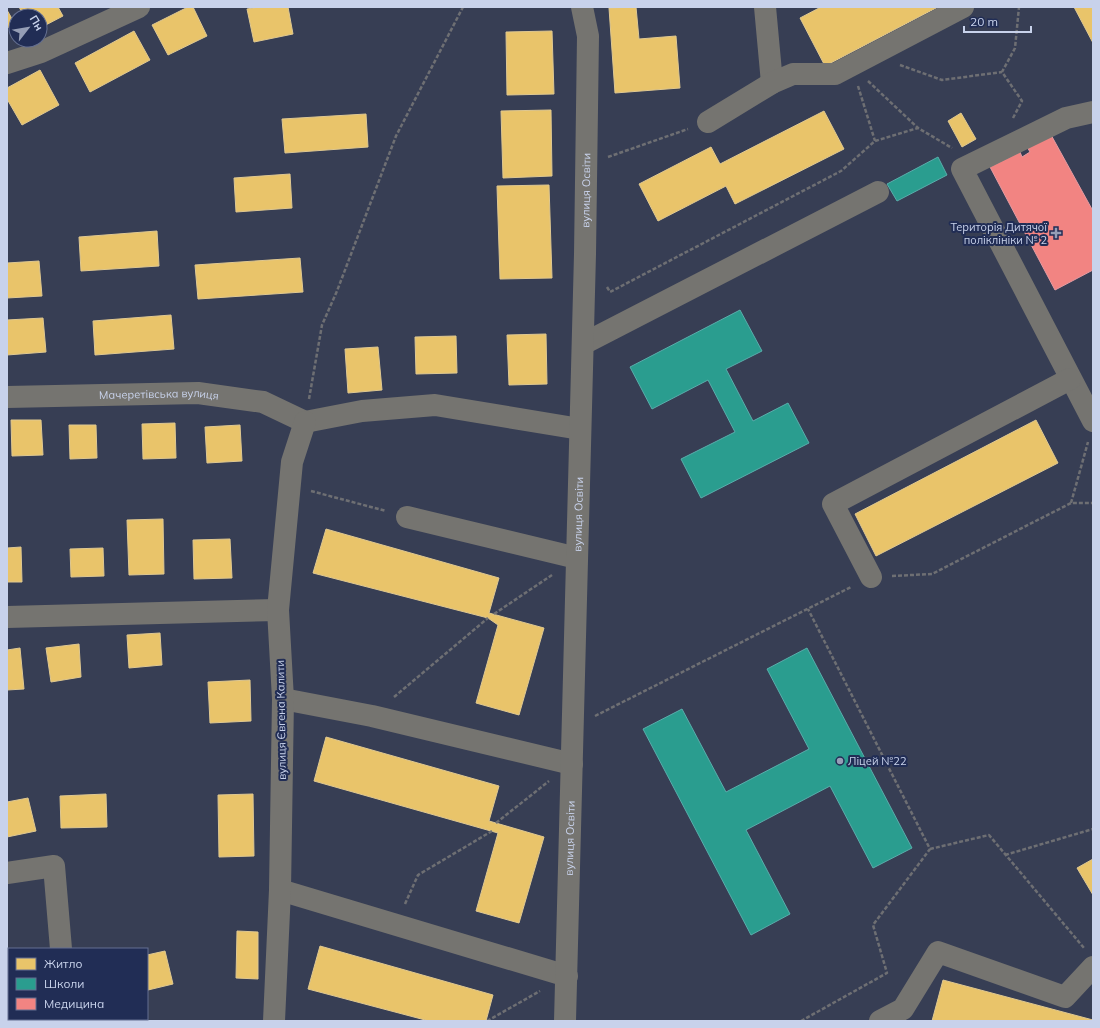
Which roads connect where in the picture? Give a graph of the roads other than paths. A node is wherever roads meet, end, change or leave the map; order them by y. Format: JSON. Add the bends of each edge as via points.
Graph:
{"nodes":[{"id":1,"x":140,"y":7,"type":"edge"},
{"id":2,"x":582,"y":7,"type":"edge"},
{"id":3,"x":766,"y":7,"type":"edge"},
{"id":4,"x":963,"y":7,"type":"edge"},
{"id":5,"x":7,"y":64,"type":"edge"},
{"id":6,"x":772,"y":83,"type":"junction"},
{"id":7,"x":1093,"y":112,"type":"edge"},
{"id":8,"x":708,"y":122,"type":"road end"},
{"id":9,"x":878,"y":192,"type":"dead end"},
{"id":10,"x":583,"y":344,"type":"junction"},
{"id":11,"x":1070,"y":379,"type":"junction"},
{"id":12,"x":7,"y":398,"type":"edge"},
{"id":13,"x":305,"y":422,"type":"junction"},
{"id":14,"x":580,"y":429,"type":"junction"},
{"id":15,"x":1091,"y":429,"type":"edge"},
{"id":16,"x":407,"y":517,"type":"road end"},
{"id":17,"x":577,"y":558,"type":"junction"},
{"id":18,"x":871,"y":577,"type":"road end"},
{"id":19,"x":278,"y":610,"type":"junction"},
{"id":20,"x":7,"y":616,"type":"edge"},
{"id":21,"x":283,"y":699,"type":"junction"},
{"id":22,"x":572,"y":764,"type":"junction"},
{"id":23,"x":7,"y":873,"type":"edge"},
{"id":24,"x":280,"y":890,"type":"junction"},
{"id":25,"x":61,"y":948,"type":"edge"},
{"id":26,"x":1091,"y":960,"type":"edge"},
{"id":27,"x":567,"y":976,"type":"junction"},
{"id":28,"x":906,"y":1015,"type":"edge"},
{"id":29,"x":274,"y":1021,"type":"edge"},
{"id":30,"x":565,"y":1021,"type":"edge"},
{"id":31,"x":880,"y":1021,"type":"edge"}],
"edges":[{"from":1,"to":5,"type":"street","via":[[41,52]]},
{"from":2,"to":10,"type":"street","name":"вулиця Освіти","via":[[588,36]]},
{"from":3,"to":6,"type":"street"},
{"from":4,"to":6,"type":"street","via":[[835,74],[793,74]]},
{"from":6,"to":8,"type":"street"},
{"from":7,"to":11,"type":"street","via":[[1066,118],[962,169]]},
{"from":9,"to":10,"type":"street"},
{"from":10,"to":14,"type":"street","name":"вулиця Освіти"},
{"from":11,"to":15,"type":"street"},
{"from":11,"to":18,"type":"street","via":[[833,504]]},
{"from":12,"to":13,"type":"street","name":"Мачеретівська вулиця","via":[[198,393],[263,402]]},
{"from":13,"to":14,"type":"street","via":[[362,411],[435,405]]},
{"from":13,"to":19,"type":"street","name":"вулиця Євгена Калити","via":[[292,462]]},
{"from":14,"to":17,"type":"street","name":"вулиця Освіти"},
{"from":16,"to":17,"type":"street"},
{"from":17,"to":22,"type":"street","name":"вулиця Освіти"},
{"from":19,"to":20,"type":"street"},
{"from":19,"to":21,"type":"street","name":"вулиця Євгена Калити"},
{"from":21,"to":22,"type":"street","via":[[372,716]]},
{"from":21,"to":24,"type":"street","name":"вулиця Євгена Калити"},
{"from":22,"to":27,"type":"street","name":"вулиця Освіти"},
{"from":23,"to":25,"type":"street","via":[[54,866]]},
{"from":24,"to":27,"type":"street"},
{"from":24,"to":29,"type":"street","name":"вулиця Євгена Калити"},
{"from":26,"to":28,"type":"street","via":[[1065,997],[938,952]]},
{"from":27,"to":30,"type":"street","name":"вулиця Освіти"},
{"from":28,"to":31,"type":"street"}]}
